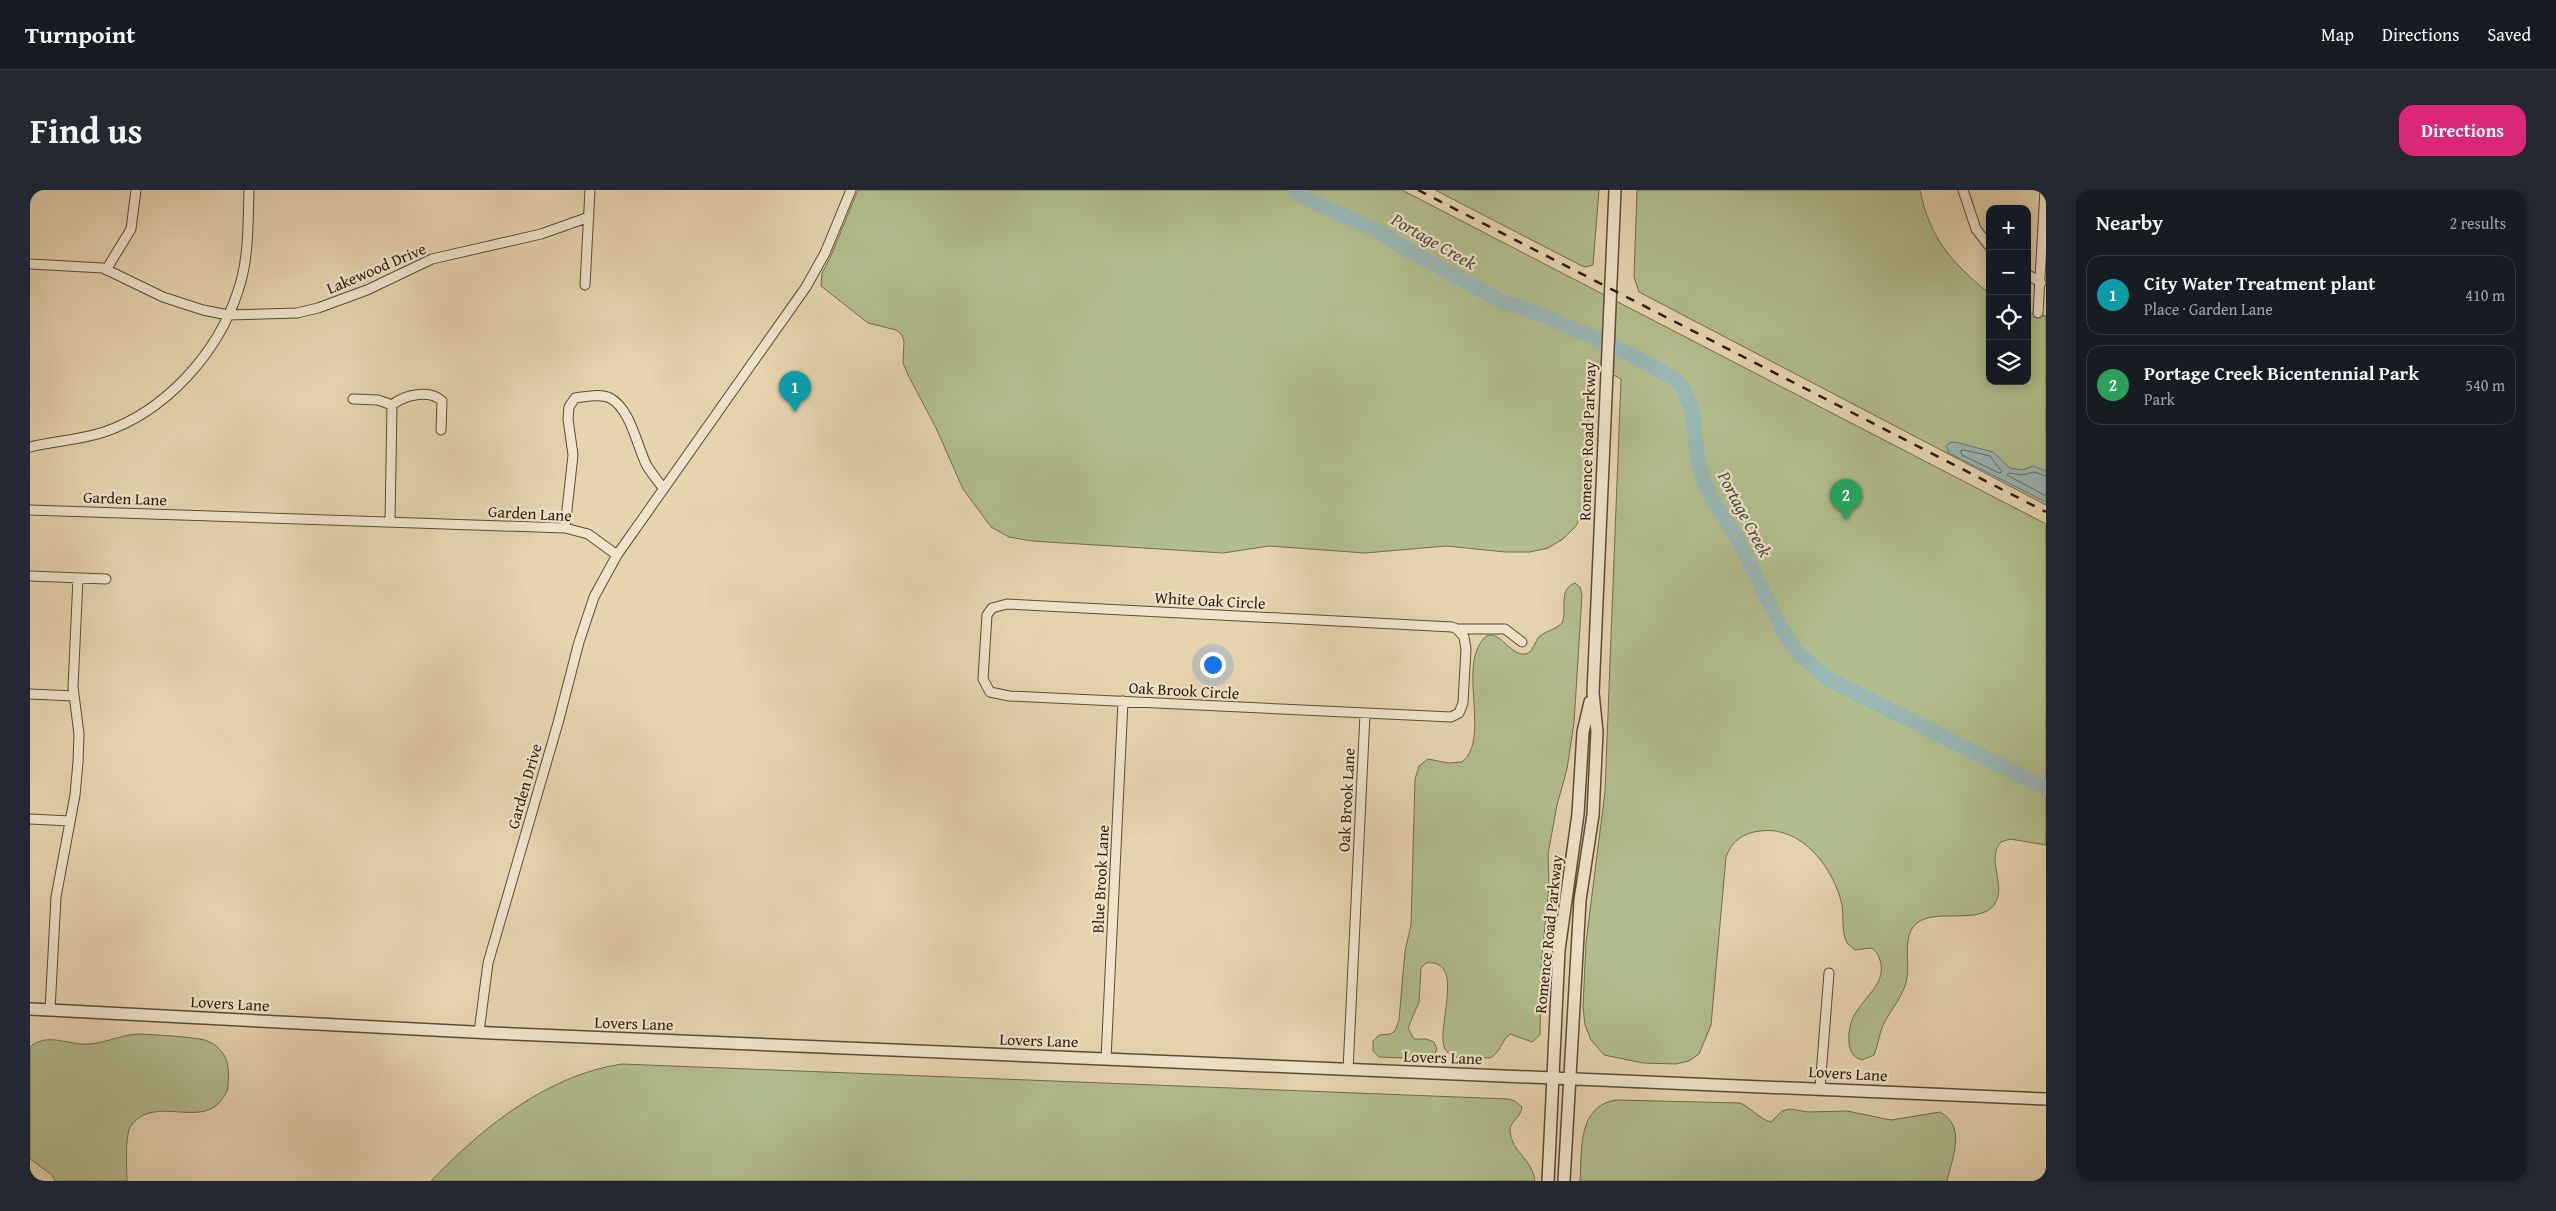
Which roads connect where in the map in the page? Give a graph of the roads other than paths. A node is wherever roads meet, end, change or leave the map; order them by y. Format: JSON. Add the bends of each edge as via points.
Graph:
{"nodes":[{"id":1,"x":136,"y":190,"type":"edge"},
{"id":2,"x":249,"y":190,"type":"edge"},
{"id":3,"x":590,"y":190,"type":"edge"},
{"id":4,"x":851,"y":190,"type":"edge"},
{"id":5,"x":1615,"y":190,"type":"edge"},
{"id":6,"x":1963,"y":190,"type":"edge"},
{"id":7,"x":2045,"y":190,"type":"edge"},
{"id":8,"x":589,"y":217,"type":"junction"},
{"id":9,"x":1986,"y":242,"type":"edge"},
{"id":10,"x":30,"y":264,"type":"edge"},
{"id":11,"x":106,"y":270,"type":"junction"},
{"id":12,"x":2031,"y":277,"type":"edge"},
{"id":13,"x":2041,"y":283,"type":"junction"},
{"id":14,"x":585,"y":285,"type":"dead end"},
{"id":15,"x":2038,"y":313,"type":"dead end"},
{"id":16,"x":228,"y":314,"type":"junction"},
{"id":17,"x":353,"y":399,"type":"dead end"},
{"id":18,"x":392,"y":405,"type":"junction"},
{"id":19,"x":441,"y":430,"type":"dead end"},
{"id":20,"x":30,"y":447,"type":"edge"},
{"id":21,"x":664,"y":488,"type":"junction"},
{"id":22,"x":30,"y":510,"type":"edge"},
{"id":23,"x":390,"y":522,"type":"junction"},
{"id":24,"x":565,"y":528,"type":"junction"},
{"id":25,"x":617,"y":555,"type":"junction"},
{"id":26,"x":30,"y":576,"type":"edge"},
{"id":27,"x":78,"y":578,"type":"junction"},
{"id":28,"x":106,"y":580,"type":"dead end"},
{"id":29,"x":1458,"y":629,"type":"junction"},
{"id":30,"x":1522,"y":642,"type":"dead end"},
{"id":31,"x":1592,"y":692,"type":"junction"},
{"id":32,"x":30,"y":694,"type":"edge"},
{"id":33,"x":74,"y":696,"type":"junction"},
{"id":34,"x":1002,"y":696,"type":"joint"},
{"id":35,"x":1123,"y":701,"type":"junction"},
{"id":36,"x":1365,"y":714,"type":"junction"},
{"id":37,"x":30,"y":819,"type":"edge"},
{"id":38,"x":70,"y":821,"type":"junction"},
{"id":39,"x":1829,"y":973,"type":"dead end"},
{"id":40,"x":30,"y":1009,"type":"edge"},
{"id":41,"x":50,"y":1010,"type":"junction"},
{"id":42,"x":479,"y":1032,"type":"junction"},
{"id":43,"x":1106,"y":1059,"type":"junction"},
{"id":44,"x":1348,"y":1070,"type":"junction"},
{"id":45,"x":1552,"y":1078,"type":"junction"},
{"id":46,"x":1569,"y":1078,"type":"junction"},
{"id":47,"x":1820,"y":1088,"type":"junction"},
{"id":48,"x":2046,"y":1099,"type":"edge"},
{"id":49,"x":1548,"y":1181,"type":"edge"},
{"id":50,"x":1564,"y":1181,"type":"edge"}],
"edges":[{"from":1,"to":11,"type":"street","via":[[131,229]]},
{"from":2,"to":16,"type":"street","via":[[242,275]]},
{"from":3,"to":8,"type":"street"},
{"from":4,"to":21,"type":"street","via":[[825,253],[802,293]]},
{"from":5,"to":31,"type":"street","name":"Romence Road Parkway"},
{"from":6,"to":9,"type":"street","via":[[1976,229]]},
{"from":7,"to":13,"type":"street"},
{"from":8,"to":14,"type":"street"},
{"from":8,"to":16,"type":"street","name":"Lakewood Drive","via":[[542,234],[425,261],[367,290],[310,311]]},
{"from":10,"to":11,"type":"street","name":"Lakewood Drive","via":[[94,266]]},
{"from":11,"to":16,"type":"street","name":"Lakewood Drive","via":[[185,306]]},
{"from":12,"to":13,"type":"street"},
{"from":13,"to":15,"type":"street"},
{"from":16,"to":20,"type":"street","via":[[219,335],[202,359],[177,386],[146,411],[104,432]]},
{"from":17,"to":18,"type":"street","via":[[378,400]]},
{"from":18,"to":19,"type":"street","via":[[410,395],[438,397],[442,401]]},
{"from":18,"to":23,"type":"street"},
{"from":21,"to":24,"type":"street","via":[[646,465],[635,433],[619,405],[600,396],[575,398],[569,407],[568,419],[572,455]]},
{"from":21,"to":25,"type":"street"},
{"from":22,"to":23,"type":"street","name":"Garden Lane"},
{"from":23,"to":24,"type":"street","name":"Garden Lane"},
{"from":24,"to":25,"type":"street","name":"Garden Lane","via":[[588,534]]},
{"from":25,"to":42,"type":"street","name":"Garden Drive","via":[[594,597],[579,642],[488,963]]},
{"from":26,"to":27,"type":"street"},
{"from":27,"to":28,"type":"street"},
{"from":27,"to":33,"type":"street"},
{"from":29,"to":30,"type":"street","name":"White Oak Circle","via":[[1506,629]]},
{"from":29,"to":34,"type":"street","name":"White Oak Circle","via":[[1002,605],[990,611],[986,620],[983,679],[990,692]]},
{"from":29,"to":36,"type":"street","via":[[1464,637],[1466,649],[1463,703],[1458,713],[1448,717]]},
{"from":31,"to":45,"type":"street","name":"Romence Road Parkway","via":[[1583,732],[1578,814],[1562,923]]},
{"from":31,"to":46,"type":"street","name":"Romence Road Parkway","via":[[1597,732],[1593,815],[1580,900]]},
{"from":32,"to":33,"type":"street"},
{"from":33,"to":38,"type":"street","via":[[79,734]]},
{"from":34,"to":35,"type":"street","name":"Oak Brook Circle"},
{"from":35,"to":36,"type":"street","name":"Oak Brook Circle"},
{"from":35,"to":43,"type":"street","name":"Blue Brook Lane"},
{"from":36,"to":44,"type":"street","name":"Oak Brook Lane"},
{"from":37,"to":38,"type":"street"},
{"from":38,"to":41,"type":"street","via":[[56,897]]},
{"from":39,"to":47,"type":"street"},
{"from":40,"to":41,"type":"street","name":"Lovers Lane"},
{"from":41,"to":42,"type":"street","name":"Lovers Lane"},
{"from":42,"to":43,"type":"street","name":"Lovers Lane"},
{"from":43,"to":44,"type":"street","name":"Lovers Lane"},
{"from":44,"to":45,"type":"street","name":"Lovers Lane"},
{"from":45,"to":46,"type":"street","name":"Lovers Lane"},
{"from":45,"to":49,"type":"street","name":"Romence Road Parkway"},
{"from":46,"to":47,"type":"street","name":"Lovers Lane"},
{"from":46,"to":50,"type":"street","name":"Romence Road Parkway"},
{"from":47,"to":48,"type":"street","name":"Lovers Lane"}]}
